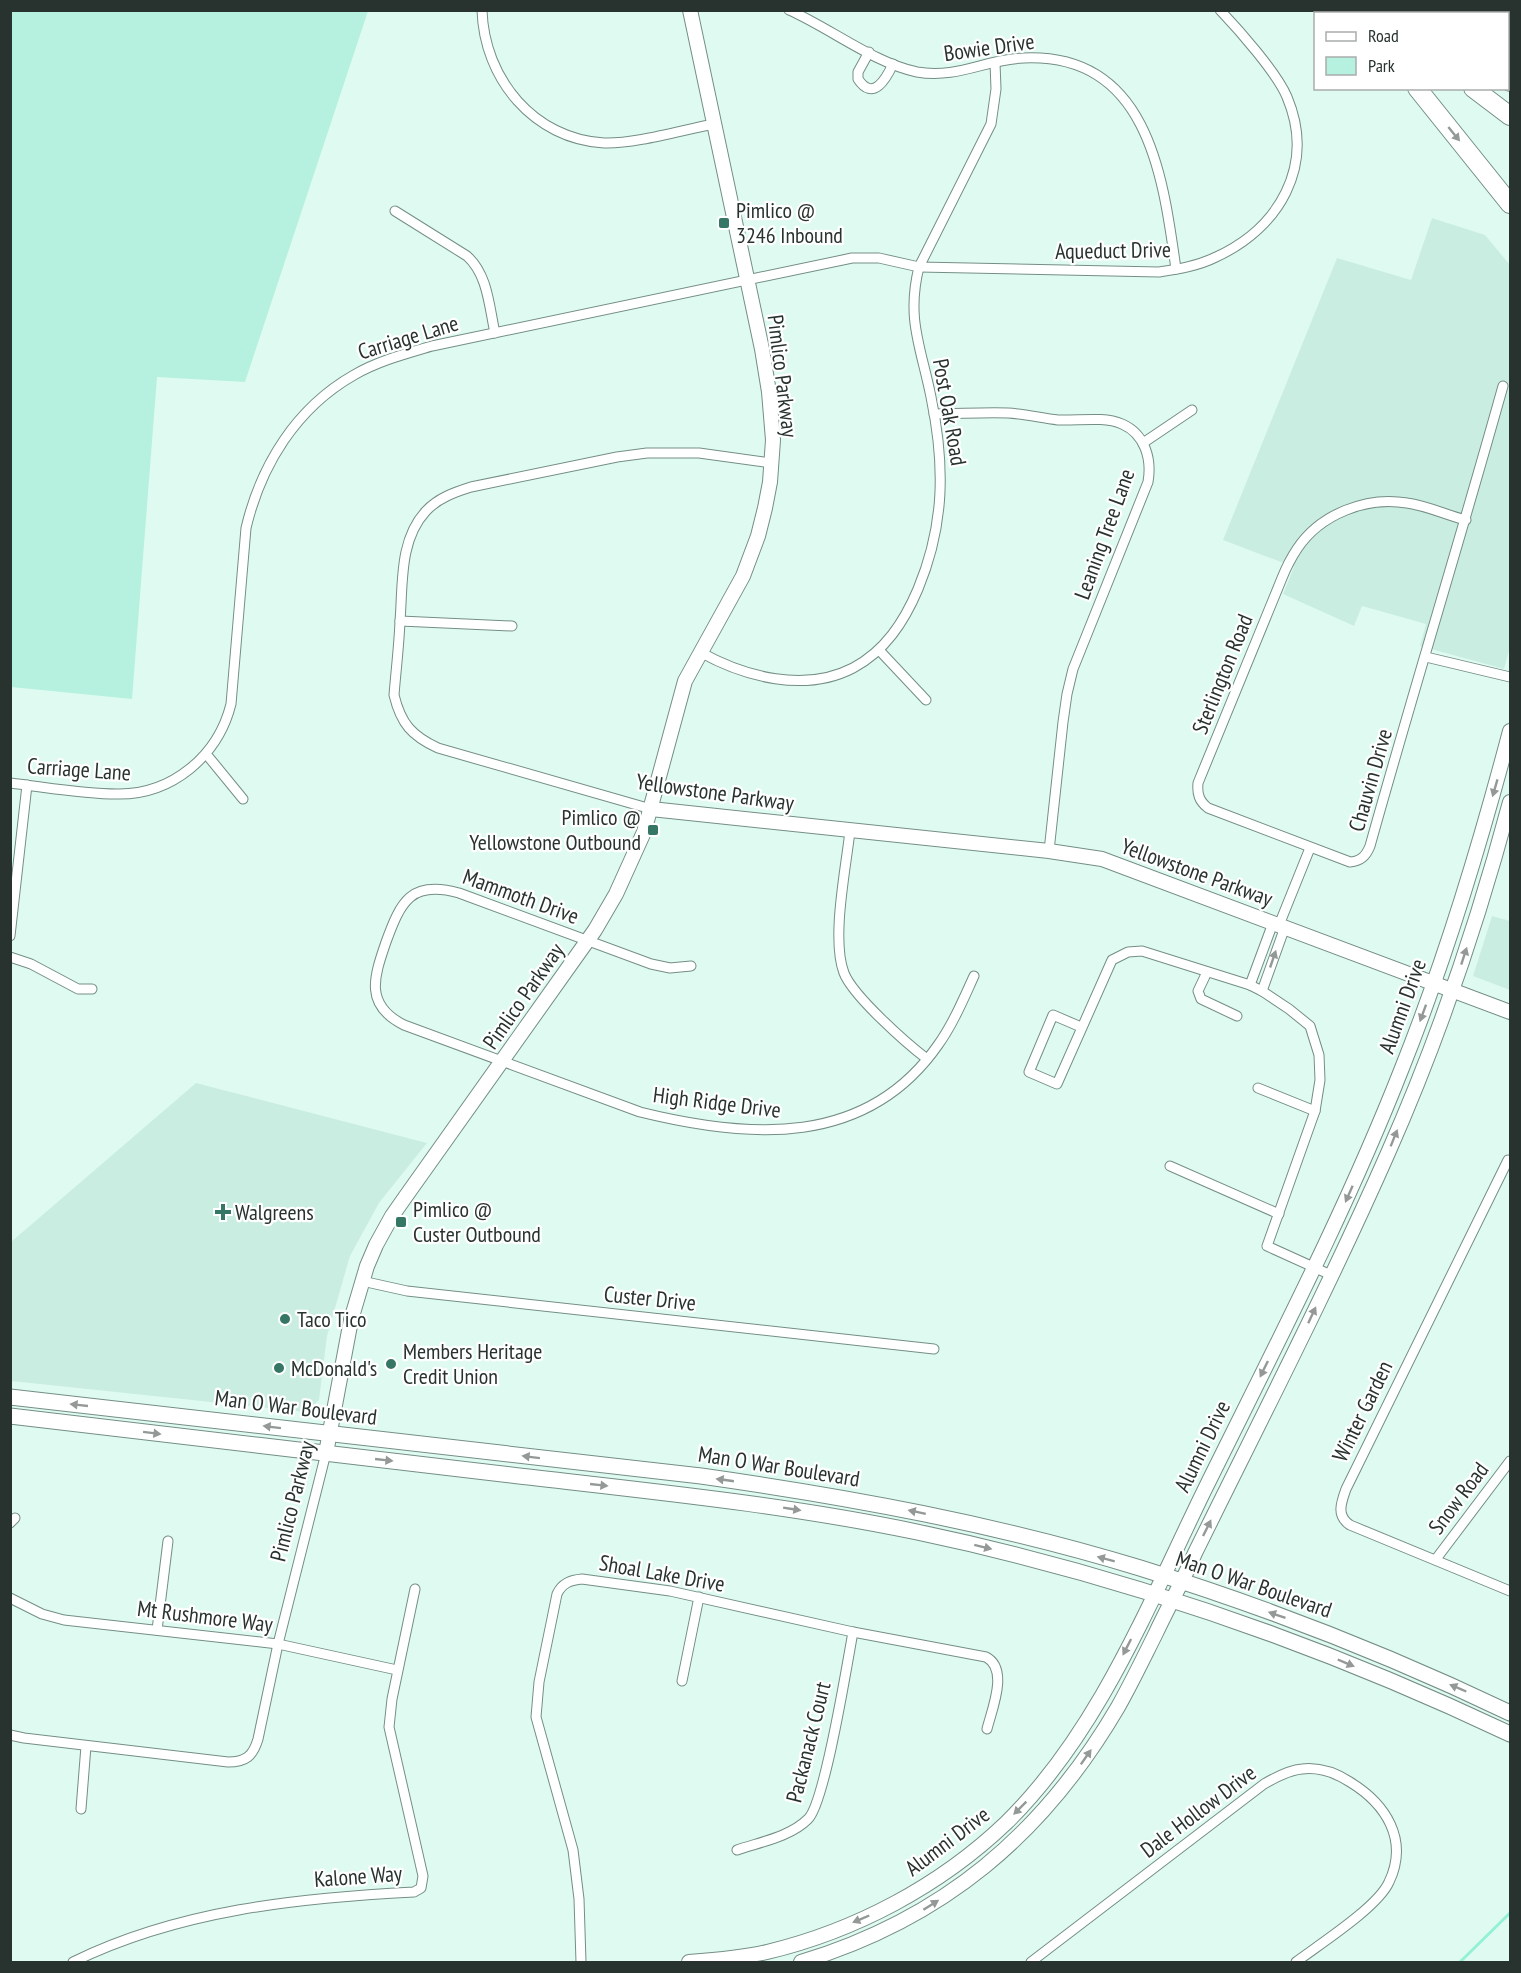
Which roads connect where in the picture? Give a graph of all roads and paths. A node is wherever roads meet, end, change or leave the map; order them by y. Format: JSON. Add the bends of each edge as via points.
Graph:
{"nodes":[{"id":1,"x":482,"y":10,"type":"edge"},
{"id":2,"x":690,"y":10,"type":"edge"},
{"id":3,"x":789,"y":10,"type":"edge"},
{"id":4,"x":1220,"y":10,"type":"edge"},
{"id":5,"x":868,"y":52,"type":"junction"},
{"id":6,"x":994,"y":63,"type":"junction"},
{"id":7,"x":893,"y":64,"type":"junction"},
{"id":8,"x":1419,"y":90,"type":"edge"},
{"id":9,"x":1476,"y":90,"type":"edge"},
{"id":10,"x":1510,"y":116,"type":"edge"},
{"id":11,"x":714,"y":124,"type":"junction"},
{"id":12,"x":1510,"y":204,"type":"edge"},
{"id":13,"x":395,"y":211,"type":"dead end"},
{"id":14,"x":920,"y":267,"type":"junction"},
{"id":15,"x":1176,"y":269,"type":"junction"},
{"id":16,"x":747,"y":280,"type":"junction"},
{"id":17,"x":495,"y":333,"type":"junction"},
{"id":18,"x":1503,"y":386,"type":"dead end"},
{"id":19,"x":1192,"y":410,"type":"dead end"},
{"id":20,"x":934,"y":414,"type":"junction"},
{"id":21,"x":1143,"y":443,"type":"junction"},
{"id":22,"x":771,"y":463,"type":"junction"},
{"id":23,"x":1466,"y":520,"type":"junction"},
{"id":24,"x":400,"y":621,"type":"junction"},
{"id":25,"x":512,"y":626,"type":"dead end"},
{"id":26,"x":879,"y":650,"type":"junction"},
{"id":27,"x":700,"y":652,"type":"junction"},
{"id":28,"x":1426,"y":657,"type":"junction"},
{"id":29,"x":1510,"y":677,"type":"edge"},
{"id":30,"x":926,"y":700,"type":"dead end"},
{"id":31,"x":1510,"y":731,"type":"edge"},
{"id":32,"x":207,"y":755,"type":"junction"},
{"id":33,"x":10,"y":783,"type":"edge"},
{"id":34,"x":27,"y":785,"type":"junction"},
{"id":35,"x":243,"y":799,"type":"dead end"},
{"id":36,"x":1510,"y":802,"type":"edge"},
{"id":37,"x":651,"y":809,"type":"junction"},
{"id":38,"x":850,"y":831,"type":"junction"},
{"id":39,"x":1310,"y":848,"type":"junction"},
{"id":40,"x":1049,"y":851,"type":"junction"},
{"id":41,"x":1279,"y":925,"type":"junction"},
{"id":42,"x":10,"y":936,"type":"edge"},
{"id":43,"x":587,"y":941,"type":"junction"},
{"id":44,"x":10,"y":957,"type":"edge"},
{"id":45,"x":690,"y":966,"type":"dead end"},
{"id":46,"x":1206,"y":972,"type":"junction"},
{"id":47,"x":974,"y":976,"type":"dead end"},
{"id":48,"x":1434,"y":983,"type":"junction"},
{"id":49,"x":1250,"y":986,"type":"junction"},
{"id":50,"x":92,"y":989,"type":"dead end"},
{"id":51,"x":1453,"y":990,"type":"junction"},
{"id":52,"x":1262,"y":991,"type":"junction"},
{"id":53,"x":1510,"y":1012,"type":"edge"},
{"id":54,"x":1237,"y":1016,"type":"dead end"},
{"id":55,"x":1081,"y":1027,"type":"junction"},
{"id":56,"x":927,"y":1059,"type":"junction"},
{"id":57,"x":503,"y":1062,"type":"junction"},
{"id":58,"x":1258,"y":1088,"type":"dead end"},
{"id":59,"x":1315,"y":1111,"type":"junction"},
{"id":60,"x":1510,"y":1161,"type":"edge"},
{"id":61,"x":1170,"y":1166,"type":"dead end"},
{"id":62,"x":1279,"y":1214,"type":"junction"},
{"id":63,"x":1313,"y":1268,"type":"junction"},
{"id":64,"x":1331,"y":1275,"type":"junction"},
{"id":65,"x":362,"y":1281,"type":"junction"},
{"id":66,"x":934,"y":1349,"type":"dead end"},
{"id":67,"x":10,"y":1396,"type":"edge"},
{"id":68,"x":10,"y":1416,"type":"edge"},
{"id":69,"x":331,"y":1434,"type":"junction"},
{"id":70,"x":326,"y":1453,"type":"junction"},
{"id":71,"x":1510,"y":1461,"type":"edge"},
{"id":72,"x":168,"y":1541,"type":"dead end"},
{"id":73,"x":1436,"y":1559,"type":"junction"},
{"id":74,"x":1163,"y":1575,"type":"junction"},
{"id":75,"x":1182,"y":1582,"type":"junction"},
{"id":76,"x":415,"y":1589,"type":"dead end"},
{"id":77,"x":1510,"y":1591,"type":"edge"},
{"id":78,"x":1154,"y":1594,"type":"junction"},
{"id":79,"x":699,"y":1597,"type":"junction"},
{"id":80,"x":10,"y":1598,"type":"edge"},
{"id":81,"x":1173,"y":1599,"type":"junction"},
{"id":82,"x":157,"y":1630,"type":"junction"},
{"id":83,"x":853,"y":1632,"type":"junction"},
{"id":84,"x":278,"y":1644,"type":"junction"},
{"id":85,"x":397,"y":1670,"type":"junction"},
{"id":86,"x":682,"y":1680,"type":"dead end"},
{"id":87,"x":1510,"y":1713,"type":"edge"},
{"id":88,"x":987,"y":1730,"type":"dead end"},
{"id":89,"x":1510,"y":1734,"type":"edge"},
{"id":90,"x":10,"y":1735,"type":"edge"},
{"id":91,"x":86,"y":1746,"type":"junction"},
{"id":92,"x":81,"y":1809,"type":"dead end"},
{"id":93,"x":736,"y":1850,"type":"dead end"},
{"id":94,"x":73,"y":1962,"type":"edge"},
{"id":95,"x":581,"y":1962,"type":"edge"},
{"id":96,"x":689,"y":1962,"type":"edge"},
{"id":97,"x":801,"y":1962,"type":"edge"},
{"id":98,"x":1031,"y":1962,"type":"edge"},
{"id":99,"x":1296,"y":1962,"type":"edge"}],
"edges":[{"from":1,"to":11,"type":"street","via":[[489,56],[497,73],[521,106],[559,132],[591,141],[615,142]]},
{"from":2,"to":11,"type":"street","name":"Pimlico Parkway"},
{"from":3,"to":5,"type":"street","name":"Bowie Drive"},
{"from":4,"to":15,"type":"street","name":"Aqueduct Drive","via":[[1287,95],[1296,124],[1295,166],[1283,200],[1260,228],[1214,258]]},
{"from":5,"to":7,"type":"street","name":"Bowie Drive"},
{"from":5,"to":7,"type":"street","via":[[858,72],[858,79],[866,88],[881,85]]},
{"from":6,"to":7,"type":"street","name":"Bowie Drive","via":[[941,74]]},
{"from":6,"to":14,"type":"street","name":"Post Oak Road","via":[[996,89],[991,124]]},
{"from":6,"to":15,"type":"street","name":"Bowie Drive","via":[[1021,58],[1066,62],[1102,78],[1118,91],[1144,130],[1158,166]]},
{"from":8,"to":12,"type":"highway","one_way":true},
{"from":9,"to":10,"type":"highway"},
{"from":11,"to":16,"type":"street","name":"Pimlico Parkway"},
{"from":13,"to":17,"type":"street","via":[[474,263],[483,278]]},
{"from":14,"to":15,"type":"street","name":"Aqueduct Drive","via":[[1141,273]]},
{"from":14,"to":16,"type":"street","name":"Carriage Lane","via":[[879,258],[852,258]]},
{"from":14,"to":20,"type":"street","name":"Post Oak Road","via":[[914,286],[914,319]]},
{"from":16,"to":17,"type":"street","name":"Carriage Lane"},
{"from":16,"to":22,"type":"street","name":"Pimlico Parkway","via":[[769,392]]},
{"from":17,"to":32,"type":"street","name":"Carriage Lane","via":[[408,353],[355,375],[312,407],[278,449],[253,500],[246,528],[231,704]]},
{"from":18,"to":23,"type":"street","name":"Chauvin Drive"},
{"from":19,"to":21,"type":"street"},
{"from":20,"to":21,"type":"street","name":"Leaning Tree Lane","via":[[1008,413],[1057,420],[1111,421],[1129,428]]},
{"from":20,"to":26,"type":"street","name":"Post Oak Road","via":[[942,470],[933,546],[912,604]]},
{"from":21,"to":40,"type":"street","name":"Leaning Tree Lane","via":[[1150,465],[1148,482],[1079,651],[1067,694]]},
{"from":22,"to":24,"type":"street","name":"Yellowstone Parkway","via":[[699,453],[647,453],[452,493],[427,511],[407,544]]},
{"from":22,"to":27,"type":"street","name":"Pimlico Parkway","via":[[765,508],[752,553],[730,602]]},
{"from":23,"to":28,"type":"street","name":"Chauvin Drive"},
{"from":23,"to":39,"type":"street","name":"Sterlington Road","via":[[1407,503],[1372,502],[1320,524],[1289,562],[1197,791],[1208,808]]},
{"from":24,"to":25,"type":"street"},
{"from":24,"to":37,"type":"street","name":"Yellowstone Parkway","via":[[394,695],[405,723],[422,741]]},
{"from":26,"to":27,"type":"street","name":"Post Oak Road","via":[[843,673],[807,680],[741,671]]},
{"from":26,"to":30,"type":"street"},
{"from":27,"to":37,"type":"street","name":"Pimlico Parkway","via":[[685,681]]},
{"from":28,"to":29,"type":"street"},
{"from":28,"to":39,"type":"street","name":"Chauvin Drive","via":[[1368,852],[1350,862]]},
{"from":31,"to":48,"type":"street","name":"Alumni Drive","one_way":true},
{"from":32,"to":34,"type":"street","name":"Carriage Lane","via":[[170,782],[138,793],[117,795]]},
{"from":32,"to":35,"type":"street"},
{"from":33,"to":34,"type":"street","name":"Carriage Lane"},
{"from":34,"to":42,"type":"street"},
{"from":51,"to":36,"type":"street","name":"Alumni Drive","one_way":true},
{"from":37,"to":38,"type":"street","name":"Yellowstone Parkway"},
{"from":37,"to":43,"type":"street","name":"Pimlico Parkway","via":[[616,894]]},
{"from":38,"to":40,"type":"street","name":"Yellowstone Parkway"},
{"from":38,"to":56,"type":"street","via":[[838,938],[845,975],[856,992]]},
{"from":39,"to":41,"type":"street"},
{"from":40,"to":41,"type":"street","name":"Yellowstone Parkway","via":[[1120,864]]},
{"from":41,"to":48,"type":"street","name":"Yellowstone Parkway"},
{"from":41,"to":49,"type":"street"},
{"from":52,"to":41,"type":"street","one_way":true},
{"from":43,"to":45,"type":"street","name":"Mammoth Drive","via":[[651,964],[670,968]]},
{"from":43,"to":57,"type":"street","name":"Pimlico Parkway"},
{"from":43,"to":57,"type":"street","name":"Mammoth Drive","via":[[443,888],[422,891],[404,902],[377,969],[379,1005],[392,1020],[404,1026]]},
{"from":44,"to":50,"type":"street","via":[[32,964],[78,989]]},
{"from":46,"to":49,"type":"street"},
{"from":46,"to":54,"type":"street","via":[[1198,991],[1200,999]]},
{"from":46,"to":55,"type":"street","via":[[1142,951],[1128,952],[1112,960]]},
{"from":47,"to":56,"type":"street","name":"High Ridge Drive","via":[[949,1029]]},
{"from":48,"to":51,"type":"street","name":"Yellowstone Parkway"},
{"from":48,"to":63,"type":"street","name":"Alumni Drive","one_way":true,"via":[[1366,1154]]},
{"from":49,"to":52,"type":"street"},
{"from":51,"to":53,"type":"street","name":"Yellowstone Parkway"},
{"from":64,"to":51,"type":"street","name":"Alumni Drive","one_way":true,"via":[[1389,1152]]},
{"from":52,"to":59,"type":"street","via":[[1310,1026],[1319,1055]]},
{"from":55,"to":55,"type":"street","via":[[1057,1084],[1029,1072],[1053,1015]]},
{"from":56,"to":57,"type":"street","name":"High Ridge Drive","via":[[903,1084],[868,1108],[819,1125],[783,1130],[666,1119]]},
{"from":57,"to":65,"type":"street","name":"Pimlico Parkway","via":[[392,1216]]},
{"from":58,"to":59,"type":"street"},
{"from":59,"to":62,"type":"street"},
{"from":60,"to":73,"type":"street","name":"Winter Garden","via":[[1341,1501],[1341,1515],[1350,1525]]},
{"from":61,"to":62,"type":"street"},
{"from":62,"to":63,"type":"street","via":[[1267,1246]]},
{"from":63,"to":64,"type":"street"},
{"from":63,"to":74,"type":"street","name":"Alumni Drive","one_way":true},
{"from":75,"to":64,"type":"street","name":"Alumni Drive","one_way":true},
{"from":65,"to":66,"type":"street","name":"Custer Drive","via":[[407,1291]]},
{"from":65,"to":69,"type":"street","name":"Pimlico Parkway","via":[[344,1349]]},
{"from":69,"to":67,"type":"main road","name":"Man O War Boulevard","one_way":true},
{"from":68,"to":70,"type":"main road","name":"Man O War Boulevard","one_way":true},
{"from":69,"to":70,"type":"street","name":"Pimlico Parkway"},
{"from":74,"to":69,"type":"main road","name":"Man O War Boulevard","one_way":true,"via":[[970,1523],[803,1491]]},
{"from":70,"to":78,"type":"main road","name":"Man O War Boulevard","one_way":true,"via":[[805,1511],[964,1542]]},
{"from":70,"to":84,"type":"street","name":"Pimlico Parkway"},
{"from":71,"to":73,"type":"street","name":"Snow Road"},
{"from":72,"to":82,"type":"street"},
{"from":73,"to":77,"type":"street","name":"Winter Garden"},
{"from":74,"to":75,"type":"main road","name":"Man O War Boulevard"},
{"from":74,"to":78,"type":"street","name":"Alumni Drive"},
{"from":75,"to":81,"type":"street","name":"Alumni Drive"},
{"from":87,"to":75,"type":"main road","name":"Man O War Boulevard","one_way":true,"via":[[1334,1635]]},
{"from":76,"to":85,"type":"street","name":"Kalone Way"},
{"from":78,"to":81,"type":"main road","name":"Man O War Boulevard"},
{"from":78,"to":96,"type":"street","name":"Alumni Drive","one_way":true,"via":[[1070,1749],[1027,1801],[962,1859],[912,1894],[818,1937],[767,1952]]},
{"from":79,"to":83,"type":"street","name":"Shoal Lake Drive"},
{"from":79,"to":86,"type":"street"},
{"from":79,"to":95,"type":"street","name":"Shoal Lake Drive","via":[[582,1579],[562,1585],[557,1594],[536,1717],[573,1850]]},
{"from":80,"to":82,"type":"street","name":"Mt Rushmore Way","via":[[52,1617]]},
{"from":81,"to":89,"type":"main road","name":"Man O War Boulevard","one_way":true,"via":[[1332,1657]]},
{"from":97,"to":81,"type":"street","name":"Alumni Drive","one_way":true,"via":[[886,1930],[932,1905],[1018,1838],[1054,1799],[1099,1738]]},
{"from":82,"to":84,"type":"street","name":"Mt Rushmore Way"},
{"from":83,"to":88,"type":"street","name":"Shoal Lake Drive","via":[[993,1660],[998,1677]]},
{"from":83,"to":93,"type":"street","name":"Packanack Court","via":[[822,1788],[813,1814],[798,1827]]},
{"from":84,"to":85,"type":"street","name":"Mt Rushmore Way"},
{"from":84,"to":91,"type":"street","name":"Pimlico Parkway","via":[[255,1749],[244,1761]]},
{"from":85,"to":94,"type":"street","name":"Kalone Way","via":[[389,1727],[423,1876],[421,1888],[414,1892],[338,1896],[239,1909],[139,1936]]},
{"from":90,"to":91,"type":"street","name":"Pimlico Parkway"},
{"from":91,"to":92,"type":"street"},
{"from":98,"to":99,"type":"street","name":"Dale Hollow Drive","via":[[1264,1784],[1302,1768],[1330,1772],[1360,1788],[1385,1812],[1395,1838],[1394,1869],[1383,1894]]}]}
